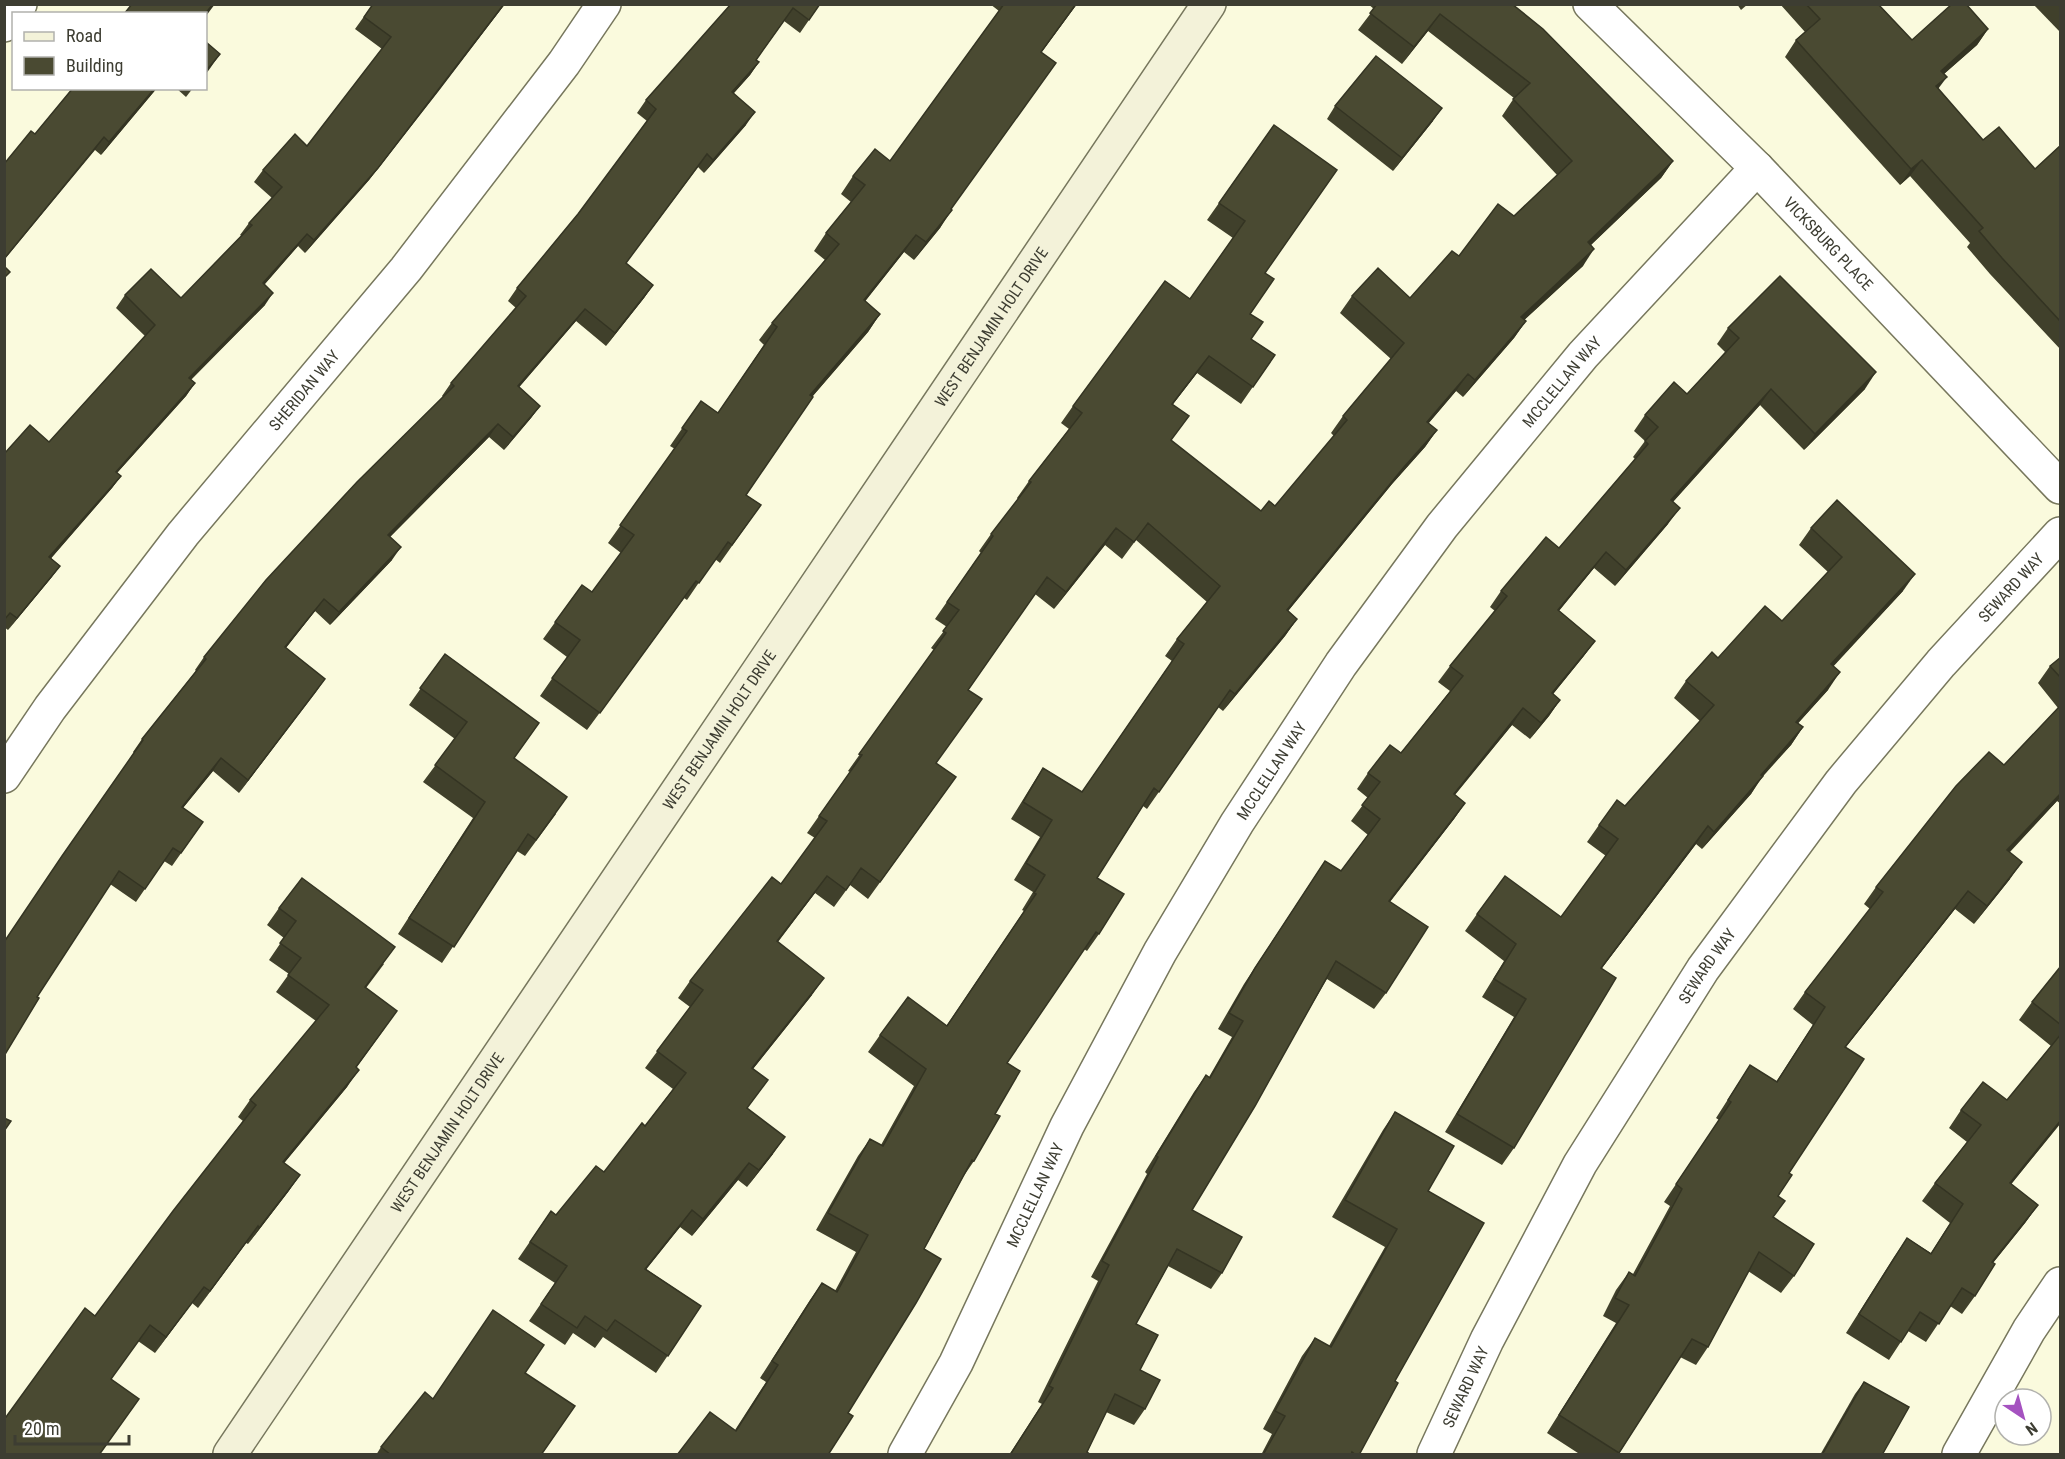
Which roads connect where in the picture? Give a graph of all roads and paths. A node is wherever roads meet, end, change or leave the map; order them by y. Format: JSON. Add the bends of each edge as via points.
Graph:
{"nodes":[{"id":1,"x":604,"y":4,"type":"edge"},
{"id":2,"x":1209,"y":4,"type":"edge"},
{"id":3,"x":1590,"y":4,"type":"edge"},
{"id":4,"x":1757,"y":168,"type":"junction"},
{"id":5,"x":2061,"y":487,"type":"edge"},
{"id":6,"x":2061,"y":534,"type":"edge"},
{"id":7,"x":4,"y":776,"type":"edge"},
{"id":8,"x":2061,"y":1284,"type":"edge"},
{"id":9,"x":230,"y":1455,"type":"edge"},
{"id":10,"x":905,"y":1455,"type":"edge"},
{"id":11,"x":1434,"y":1455,"type":"edge"},
{"id":12,"x":1959,"y":1455,"type":"edge"}],
"edges":[{"from":1,"to":7,"type":"street","name":"SHERIDAN WAY","via":[[564,63],[406,269],[183,534],[50,708]]},
{"from":2,"to":9,"type":"main road","name":"WEST BENJAMIN HOLT DRIVE"},
{"from":3,"to":4,"type":"street","name":"VICKSBURG PLACE"},
{"from":4,"to":5,"type":"street","name":"VICKSBURG PLACE"},
{"from":4,"to":10,"type":"street","name":"MCCLELLAN WAY","via":[[1583,355],[1443,526],[1335,674],[1238,822],[1160,952],[1067,1126],[956,1363]]},
{"from":6,"to":11,"type":"street","name":"SEWARD WAY","via":[[1941,663],[1840,782],[1703,969],[1580,1164],[1487,1340]]},
{"from":8,"to":12,"type":"street","via":[[2030,1330]]}]}
